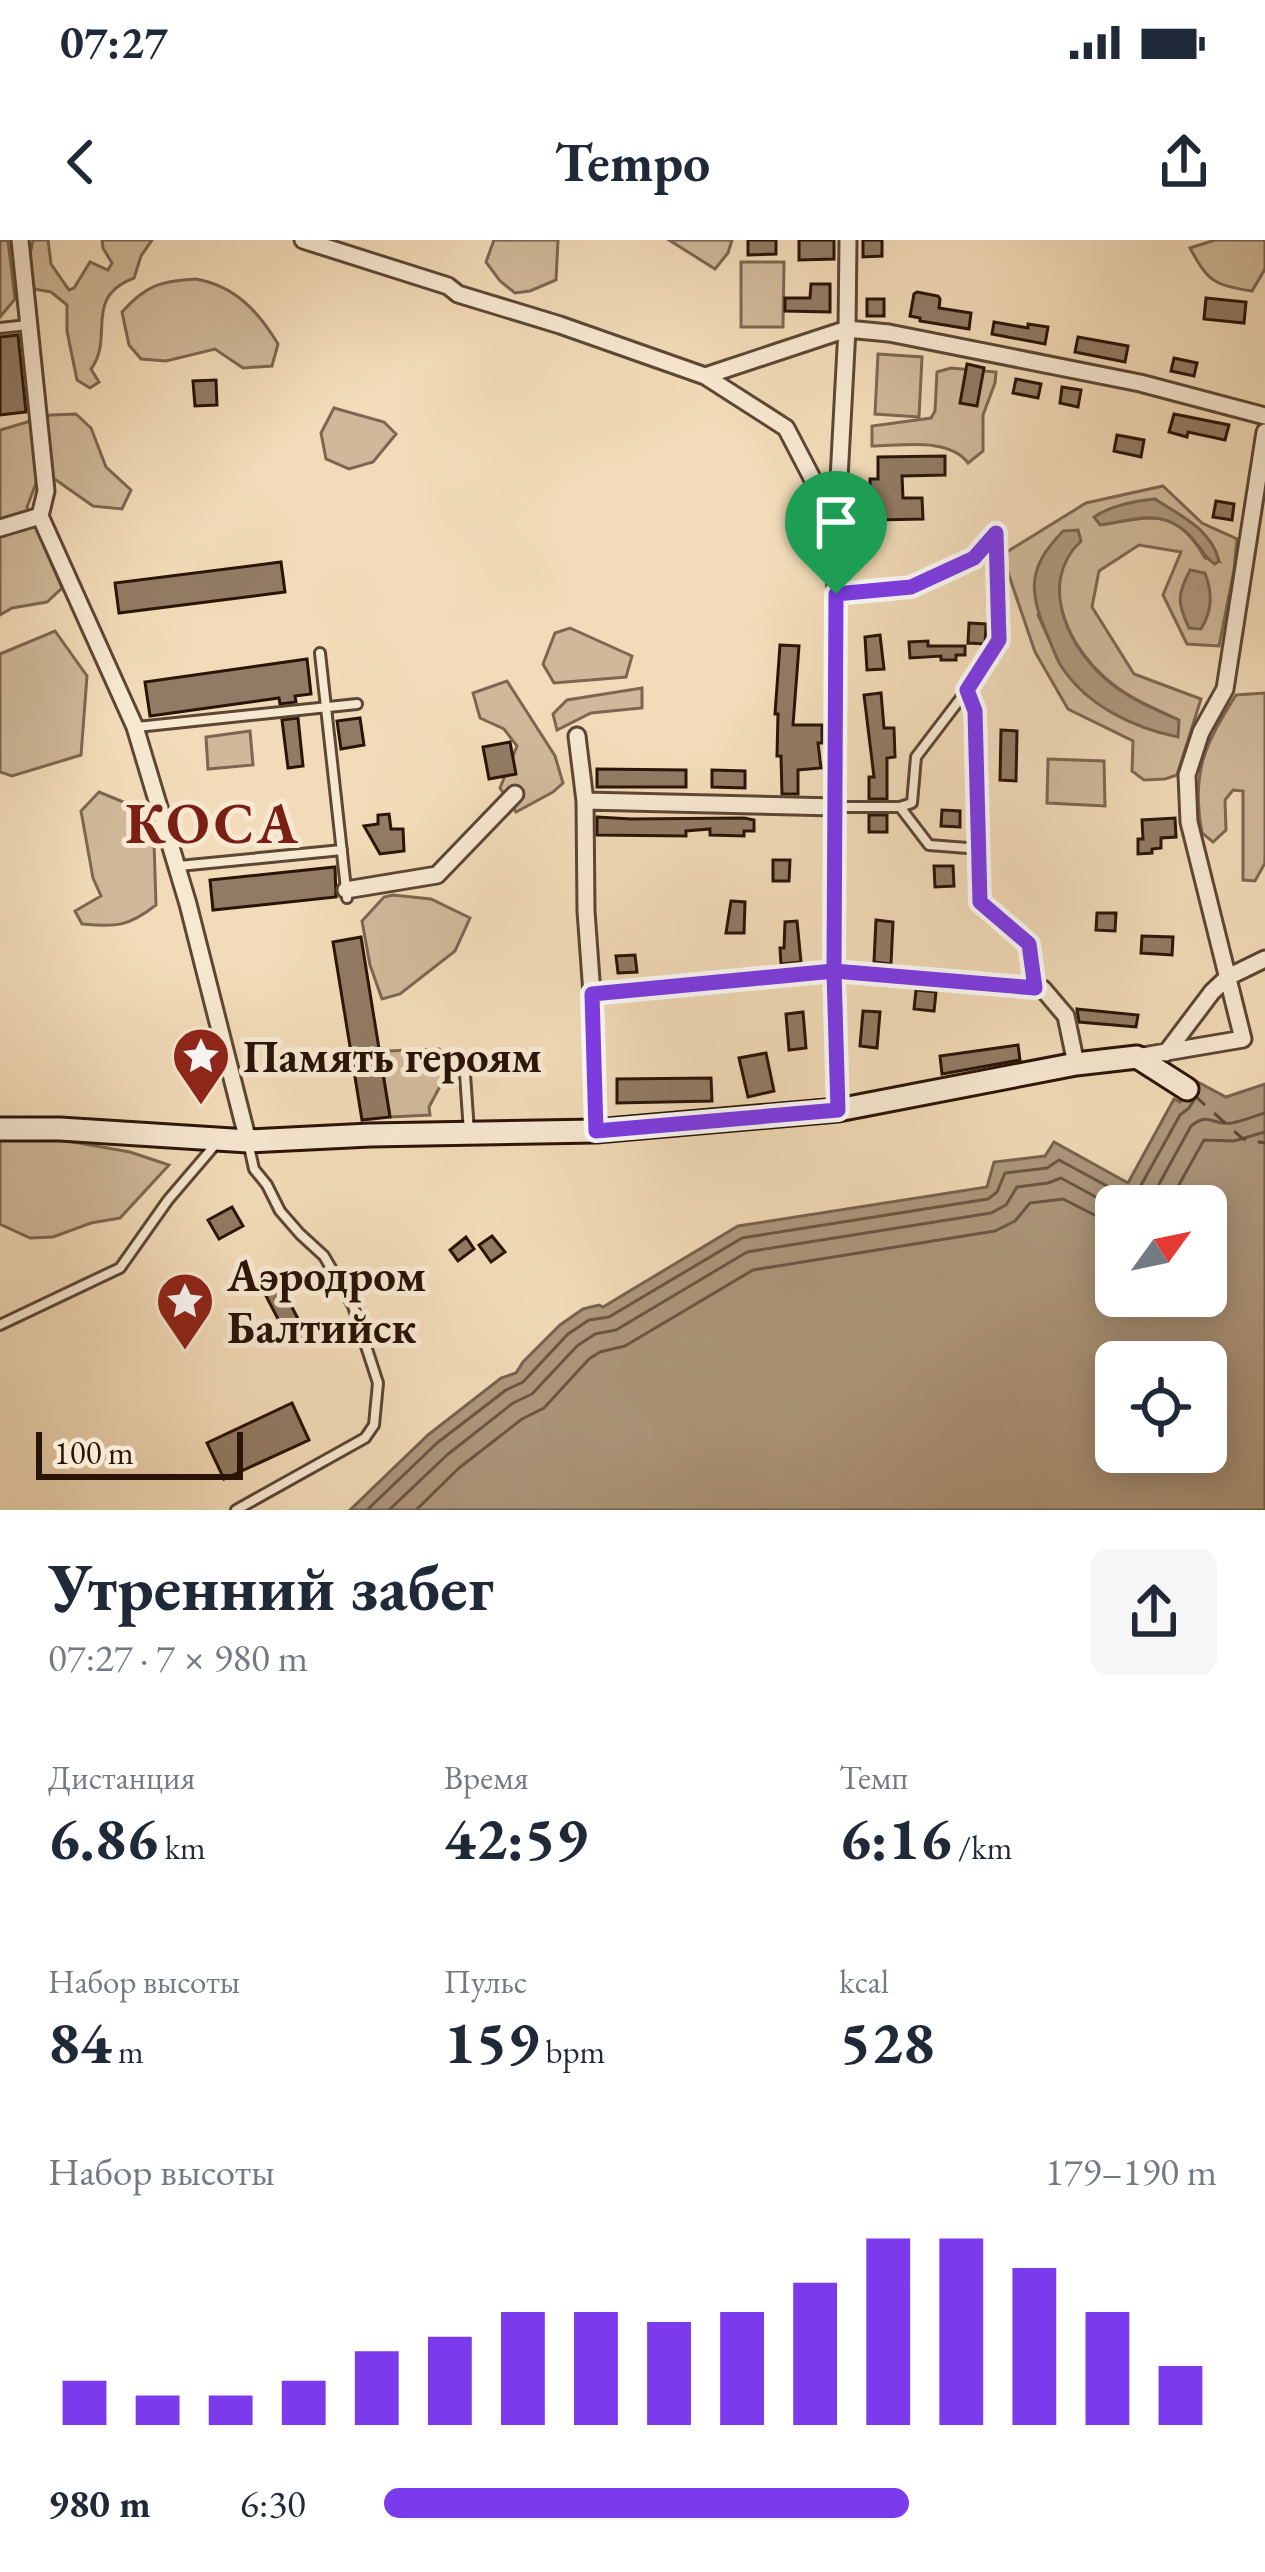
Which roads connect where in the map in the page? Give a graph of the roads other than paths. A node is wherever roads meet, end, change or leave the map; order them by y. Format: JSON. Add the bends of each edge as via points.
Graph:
{"nodes":[{"id":1,"x":20,"y":240,"type":"edge"},
{"id":2,"x":303,"y":240,"type":"edge"},
{"id":3,"x":848,"y":240,"type":"edge"},
{"id":4,"x":28,"y":324,"type":"junction"},
{"id":5,"x":0,"y":328,"type":"edge"},
{"id":6,"x":847,"y":329,"type":"junction"},
{"id":7,"x":705,"y":376,"type":"junction"},
{"id":8,"x":1265,"y":416,"type":"edge"},
{"id":9,"x":1265,"y":432,"type":"edge"},
{"id":10,"x":40,"y":516,"type":"junction"},
{"id":11,"x":836,"y":525,"type":"junction"},
{"id":12,"x":0,"y":528,"type":"edge"},
{"id":13,"x":836,"y":594,"type":"junction"},
{"id":14,"x":320,"y":653,"type":"dead end"},
{"id":15,"x":967,"y":690,"type":"junction"},
{"id":16,"x":357,"y":704,"type":"dead end"},
{"id":17,"x":326,"y":706,"type":"junction"},
{"id":18,"x":135,"y":728,"type":"junction"},
{"id":19,"x":577,"y":736,"type":"dead end"},
{"id":20,"x":515,"y":794,"type":"dead end"},
{"id":21,"x":585,"y":801,"type":"junction"},
{"id":22,"x":836,"y":807,"type":"junction"},
{"id":23,"x":900,"y":807,"type":"junction"},
{"id":24,"x":342,"y":850,"type":"junction"},
{"id":25,"x":980,"y":850,"type":"junction"},
{"id":26,"x":177,"y":867,"type":"junction"},
{"id":27,"x":347,"y":894,"type":"joint"},
{"id":28,"x":1265,"y":959,"type":"edge"},
{"id":29,"x":834,"y":971,"type":"junction"},
{"id":30,"x":1228,"y":977,"type":"junction"},
{"id":31,"x":1035,"y":988,"type":"junction"},
{"id":32,"x":592,"y":994,"type":"junction"},
{"id":33,"x":1166,"y":1053,"type":"junction"},
{"id":34,"x":1137,"y":1057,"type":"junction"},
{"id":35,"x":1076,"y":1064,"type":"junction"},
{"id":36,"x":465,"y":1074,"type":"dead end"},
{"id":37,"x":1186,"y":1089,"type":"dead end"},
{"id":38,"x":838,"y":1110,"type":"junction"},
{"id":39,"x":0,"y":1129,"type":"edge"},
{"id":40,"x":596,"y":1131,"type":"junction"},
{"id":41,"x":469,"y":1133,"type":"junction"},
{"id":42,"x":220,"y":1139,"type":"junction"},
{"id":43,"x":248,"y":1141,"type":"junction"},
{"id":44,"x":0,"y":1325,"type":"edge"},
{"id":45,"x":236,"y":1510,"type":"edge"}],
"edges":[{"from":1,"to":4,"type":"street"},
{"from":2,"to":7,"type":"street"},
{"from":3,"to":6,"type":"street"},
{"from":4,"to":5,"type":"lane"},
{"from":4,"to":10,"type":"street","via":[[46,491]]},
{"from":6,"to":7,"type":"street"},
{"from":6,"to":8,"type":"street","via":[[1140,383]]},
{"from":6,"to":11,"type":"street"},
{"from":7,"to":11,"type":"street","via":[[786,428]]},
{"from":9,"to":30,"type":"street","via":[[1225,689],[1187,775],[1189,822]]},
{"from":10,"to":12,"type":"street"},
{"from":10,"to":18,"type":"street"},
{"from":11,"to":13,"type":"street"},
{"from":13,"to":15,"type":"lane","via":[[911,587],[974,558],[996,532],[999,640]]},
{"from":13,"to":22,"type":"street"},
{"from":14,"to":17,"type":"lane"},
{"from":15,"to":23,"type":"lane","via":[[916,757],[912,803]]},
{"from":15,"to":25,"type":"lane","via":[[975,711]]},
{"from":16,"to":17,"type":"lane"},
{"from":17,"to":18,"type":"lane"},
{"from":17,"to":24,"type":"lane"},
{"from":18,"to":26,"type":"street"},
{"from":19,"to":21,"type":"street"},
{"from":20,"to":27,"type":"street","via":[[436,875]]},
{"from":21,"to":22,"type":"street"},
{"from":21,"to":32,"type":"street"},
{"from":22,"to":23,"type":"lane"},
{"from":22,"to":29,"type":"street"},
{"from":23,"to":25,"type":"lane","via":[[928,845]]},
{"from":24,"to":26,"type":"lane"},
{"from":24,"to":27,"type":"lane"},
{"from":25,"to":31,"type":"lane","via":[[980,902],[1029,944]]},
{"from":26,"to":43,"type":"street"},
{"from":28,"to":30,"type":"street"},
{"from":29,"to":31,"type":"street"},
{"from":29,"to":32,"type":"street"},
{"from":29,"to":38,"type":"street"},
{"from":30,"to":33,"type":"street"},
{"from":30,"to":33,"type":"street","via":[[1243,1039]]},
{"from":31,"to":35,"type":"street","via":[[1066,1016]]},
{"from":32,"to":40,"type":"street"},
{"from":33,"to":34,"type":"street"},
{"from":34,"to":35,"type":"street"},
{"from":34,"to":37,"type":"street"},
{"from":35,"to":38,"type":"street"},
{"from":36,"to":41,"type":"lane"},
{"from":38,"to":40,"type":"street"},
{"from":39,"to":42,"type":"street"},
{"from":40,"to":41,"type":"street"},
{"from":41,"to":43,"type":"street"},
{"from":42,"to":43,"type":"street"},
{"from":42,"to":44,"type":"lane","via":[[120,1268]]},
{"from":43,"to":45,"type":"lane","via":[[254,1169],[280,1211],[336,1273],[378,1383],[365,1438]]}]}
